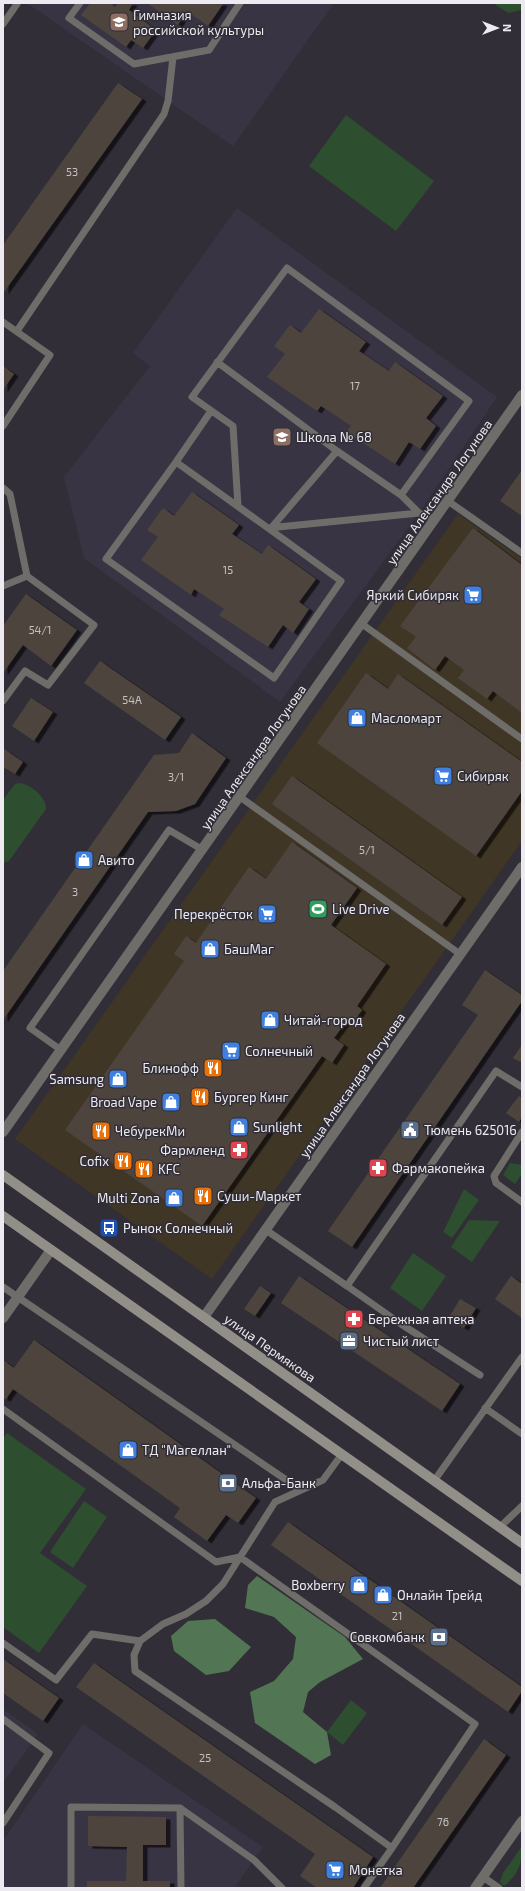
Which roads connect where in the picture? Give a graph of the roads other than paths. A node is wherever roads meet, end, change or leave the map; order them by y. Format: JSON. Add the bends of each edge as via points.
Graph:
{"nodes":[{"id":1,"x":80,"y":3,"type":"edge"},
{"id":2,"x":240,"y":3,"type":"edge"},
{"id":3,"x":17,"y":4,"type":"edge"},
{"id":4,"x":3,"y":24,"type":"edge"},
{"id":5,"x":173,"y":56,"type":"junction"},
{"id":6,"x":3,"y":322,"type":"edge"},
{"id":7,"x":17,"y":331,"type":"junction"},
{"id":8,"x":217,"y":362,"type":"junction"},
{"id":9,"x":522,"y":395,"type":"edge"},
{"id":10,"x":211,"y":411,"type":"junction"},
{"id":11,"x":3,"y":426,"type":"edge"},
{"id":12,"x":337,"y":452,"type":"junction"},
{"id":13,"x":176,"y":462,"type":"junction"},
{"id":14,"x":3,"y":488,"type":"edge"},
{"id":15,"x":401,"y":495,"type":"junction"},
{"id":16,"x":448,"y":501,"type":"junction"},
{"id":17,"x":238,"y":506,"type":"junction"},
{"id":18,"x":419,"y":513,"type":"junction"},
{"id":19,"x":435,"y":519,"type":"junction"},
{"id":20,"x":270,"y":528,"type":"junction"},
{"id":21,"x":522,"y":553,"type":"edge"},
{"id":22,"x":27,"y":576,"type":"junction"},
{"id":23,"x":3,"y":586,"type":"edge"},
{"id":24,"x":362,"y":624,"type":"junction"},
{"id":25,"x":3,"y":701,"type":"edge"},
{"id":26,"x":522,"y":739,"type":"edge"},
{"id":27,"x":240,"y":797,"type":"junction"},
{"id":28,"x":203,"y":850,"type":"junction"},
{"id":29,"x":522,"y":867,"type":"edge"},
{"id":30,"x":460,"y":954,"type":"junction"},
{"id":31,"x":61,"y":1050,"type":"junction"},
{"id":32,"x":522,"y":1087,"type":"edge"},
{"id":33,"x":3,"y":1132,"type":"edge"},
{"id":34,"x":522,"y":1132,"type":"edge"},
{"id":35,"x":3,"y":1175,"type":"edge"},
{"id":36,"x":522,"y":1202,"type":"edge"},
{"id":37,"x":3,"y":1216,"type":"edge"},
{"id":38,"x":266,"y":1230,"type":"junction"},
{"id":39,"x":51,"y":1250,"type":"junction"},
{"id":40,"x":347,"y":1286,"type":"junction"},
{"id":41,"x":3,"y":1287,"type":"edge"},
{"id":42,"x":18,"y":1296,"type":"junction"},
{"id":43,"x":204,"y":1317,"type":"junction"},
{"id":44,"x":3,"y":1318,"type":"edge"},
{"id":45,"x":522,"y":1357,"type":"edge"},
{"id":46,"x":480,"y":1375,"type":"dead end"},
{"id":47,"x":485,"y":1408,"type":"junction"},
{"id":48,"x":4,"y":1412,"type":"edge"},
{"id":49,"x":522,"y":1434,"type":"edge"},
{"id":50,"x":342,"y":1454,"type":"junction"},
{"id":51,"x":434,"y":1481,"type":"junction"},
{"id":52,"x":302,"y":1490,"type":"junction"},
{"id":53,"x":522,"y":1506,"type":"edge"},
{"id":54,"x":500,"y":1527,"type":"junction"},
{"id":55,"x":522,"y":1543,"type":"edge"},
{"id":56,"x":240,"y":1557,"type":"junction"},
{"id":57,"x":522,"y":1581,"type":"edge"},
{"id":58,"x":140,"y":1641,"type":"junction"},
{"id":59,"x":3,"y":1643,"type":"edge"},
{"id":60,"x":3,"y":1719,"type":"edge"},
{"id":61,"x":180,"y":1808,"type":"junction"},
{"id":62,"x":522,"y":1821,"type":"edge"},
{"id":63,"x":3,"y":1823,"type":"edge"},
{"id":64,"x":392,"y":1848,"type":"junction"},
{"id":65,"x":483,"y":1877,"type":"junction"},
{"id":66,"x":71,"y":1888,"type":"edge"},
{"id":67,"x":181,"y":1888,"type":"edge"},
{"id":68,"x":282,"y":1888,"type":"edge"},
{"id":69,"x":364,"y":1888,"type":"edge"},
{"id":70,"x":475,"y":1888,"type":"edge"},
{"id":71,"x":499,"y":1888,"type":"edge"}],
"edges":[{"from":1,"to":5,"type":"lane","via":[[69,18],[134,64]]},
{"from":2,"to":5,"type":"lane","via":[[208,50]]},
{"from":3,"to":4,"type":"lane"},
{"from":5,"to":7,"type":"lane","via":[[164,114]]},
{"from":6,"to":7,"type":"lane"},
{"from":7,"to":11,"type":"lane","via":[[50,355]]},
{"from":8,"to":10,"type":"lane","via":[[192,397]]},
{"from":8,"to":12,"type":"lane"},
{"from":8,"to":15,"type":"lane","via":[[287,268],[469,401]]},
{"from":9,"to":16,"type":"street","name":"улица Александра Логунова"},
{"from":10,"to":13,"type":"lane"},
{"from":10,"to":17,"type":"lane","via":[[233,426]]},
{"from":12,"to":15,"type":"lane"},
{"from":12,"to":20,"type":"lane"},
{"from":13,"to":17,"type":"lane"},
{"from":13,"to":20,"type":"lane","via":[[106,559],[274,678],[340,581]]},
{"from":14,"to":22,"type":"lane","via":[[10,494]]},
{"from":15,"to":18,"type":"lane"},
{"from":16,"to":19,"type":"street","name":"улица Александра Логунова"},
{"from":16,"to":21,"type":"lane"},
{"from":17,"to":20,"type":"lane"},
{"from":18,"to":19,"type":"lane"},
{"from":18,"to":20,"type":"lane"},
{"from":19,"to":24,"type":"street","name":"улица Александра Логунова"},
{"from":22,"to":23,"type":"lane"},
{"from":22,"to":25,"type":"lane","via":[[94,625],[48,685],[25,670]]},
{"from":24,"to":26,"type":"lane"},
{"from":24,"to":27,"type":"street","name":"улица Александра Логунова"},
{"from":27,"to":28,"type":"street","name":"улица Александра Логунова"},
{"from":27,"to":30,"type":"lane"},
{"from":28,"to":31,"type":"street","name":"улица Александра Логунова"},
{"from":28,"to":31,"type":"lane","via":[[169,830],[30,1028]]},
{"from":29,"to":30,"type":"street","name":"улица Александра Логунова"},
{"from":30,"to":38,"type":"street","name":"улица Александра Логунова"},
{"from":31,"to":33,"type":"street","name":"улица Александра Логунова"},
{"from":32,"to":40,"type":"lane","via":[[496,1071]]},
{"from":34,"to":36,"type":"lane","via":[[494,1176],[496,1183]]},
{"from":35,"to":43,"type":"main road","name":"улица Пермякова"},
{"from":37,"to":39,"type":"main road"},
{"from":38,"to":40,"type":"lane"},
{"from":38,"to":43,"type":"street","name":"улица Александра Логунова"},
{"from":39,"to":42,"type":"street"},
{"from":39,"to":50,"type":"main road"},
{"from":40,"to":46,"type":"lane"},
{"from":41,"to":42,"type":"lane"},
{"from":42,"to":44,"type":"street"},
{"from":42,"to":52,"type":"lane"},
{"from":43,"to":51,"type":"main road","name":"улица Пермякова"},
{"from":45,"to":47,"type":"lane"},
{"from":47,"to":49,"type":"lane"},
{"from":47,"to":51,"type":"lane"},
{"from":48,"to":56,"type":"lane","via":[[216,1562]]},
{"from":50,"to":52,"type":"lane","via":[[323,1480]]},
{"from":50,"to":57,"type":"main road"},
{"from":51,"to":54,"type":"main road","name":"улица Пермякова"},
{"from":52,"to":56,"type":"lane","via":[[275,1502]]},
{"from":53,"to":54,"type":"lane"},
{"from":54,"to":55,"type":"main road","name":"улица Пермякова"},
{"from":56,"to":58,"type":"lane","via":[[223,1584],[206,1601],[186,1614],[163,1624]]},
{"from":56,"to":64,"type":"lane","via":[[475,1724]]},
{"from":58,"to":59,"type":"lane","via":[[92,1634],[56,1680]]},
{"from":58,"to":64,"type":"lane","via":[[134,1655],[135,1671]]},
{"from":60,"to":63,"type":"lane","via":[[49,1753]]},
{"from":61,"to":66,"type":"lane","via":[[71,1807]]},
{"from":61,"to":67,"type":"lane"},
{"from":61,"to":68,"type":"lane","via":[[254,1860]]},
{"from":62,"to":65,"type":"street"},
{"from":64,"to":69,"type":"lane"},
{"from":65,"to":70,"type":"street"},
{"from":65,"to":71,"type":"lane"}]}
